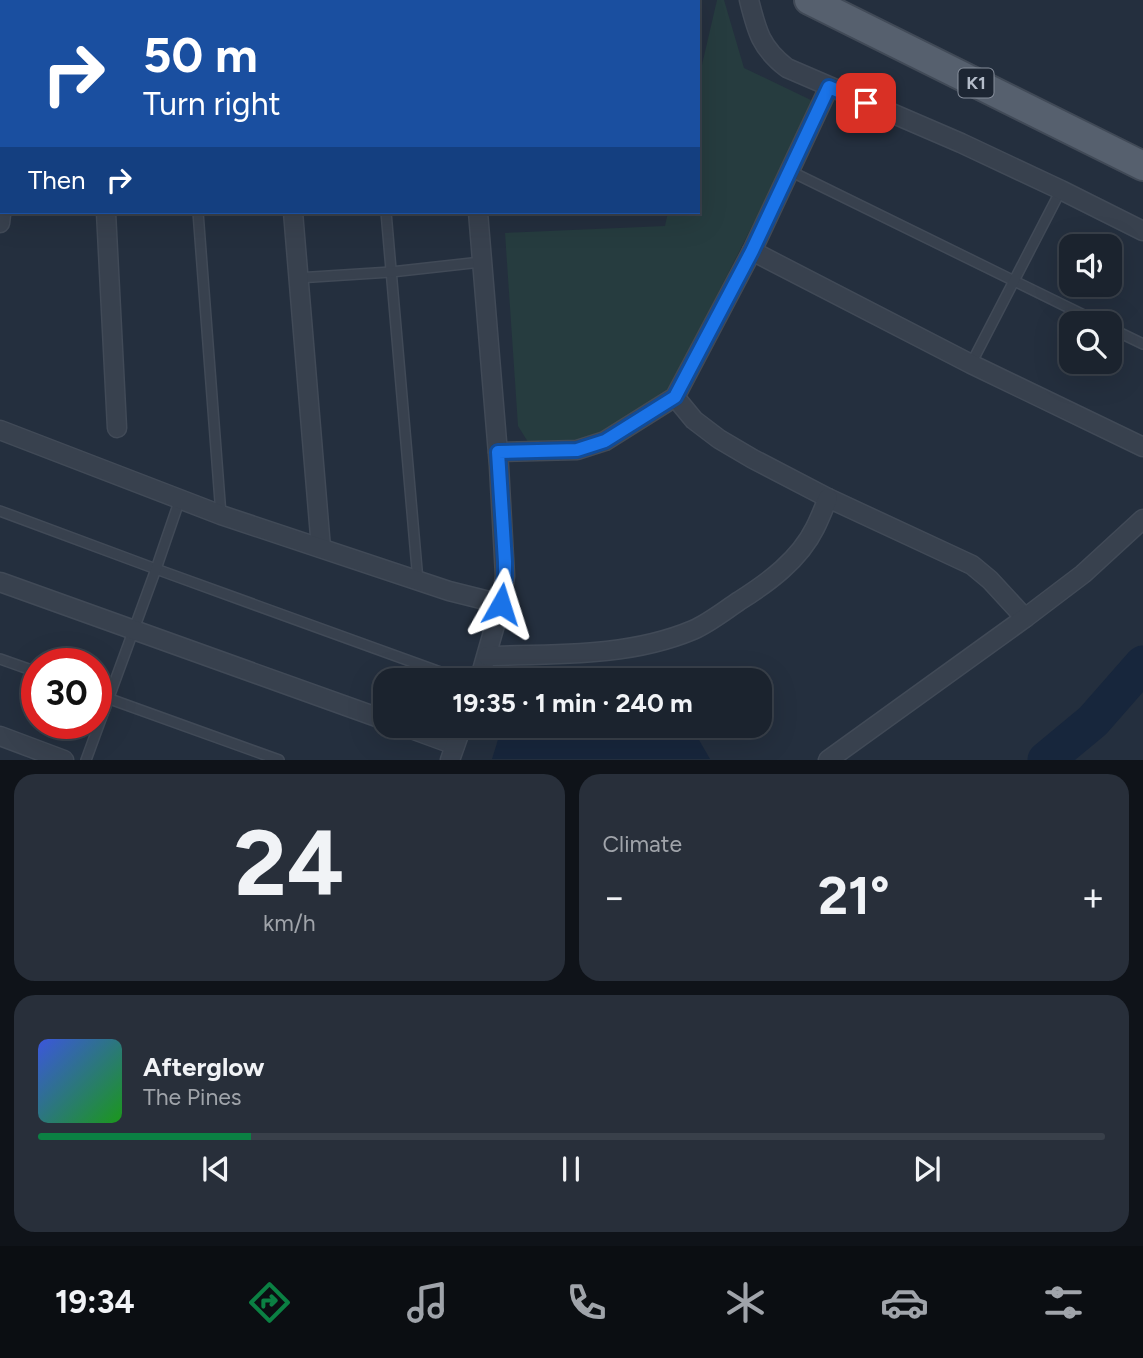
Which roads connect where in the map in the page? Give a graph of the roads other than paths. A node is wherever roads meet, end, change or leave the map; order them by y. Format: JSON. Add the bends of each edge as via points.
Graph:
{"nodes":[{"id":1,"x":749,"y":0,"type":"edge"},
{"id":2,"x":808,"y":0,"type":"edge"},
{"id":3,"x":829,"y":87,"type":"junction"},
{"id":4,"x":1143,"y":166,"type":"edge"},
{"id":5,"x":789,"y":171,"type":"junction"},
{"id":6,"x":1061,"y":190,"type":"junction"},
{"id":7,"x":106,"y":214,"type":"edge"},
{"id":8,"x":198,"y":214,"type":"edge"},
{"id":9,"x":293,"y":214,"type":"edge"},
{"id":10,"x":386,"y":214,"type":"edge"},
{"id":11,"x":478,"y":214,"type":"edge"},
{"id":12,"x":1143,"y":231,"type":"edge"},
{"id":13,"x":752,"y":251,"type":"junction"},
{"id":14,"x":481,"y":262,"type":"junction"},
{"id":15,"x":391,"y":272,"type":"junction"},
{"id":16,"x":297,"y":278,"type":"junction"},
{"id":17,"x":1014,"y":280,"type":"junction"},
{"id":18,"x":1076,"y":311,"type":"edge"},
{"id":19,"x":1122,"y":334,"type":"edge"},
{"id":20,"x":1143,"y":344,"type":"edge"},
{"id":21,"x":971,"y":364,"type":"junction"},
{"id":22,"x":675,"y":397,"type":"junction"},
{"id":23,"x":117,"y":428,"type":"dead end"},
{"id":24,"x":0,"y":430,"type":"edge"},
{"id":25,"x":1143,"y":447,"type":"edge"},
{"id":26,"x":498,"y":452,"type":"junction"},
{"id":27,"x":828,"y":498,"type":"junction"},
{"id":28,"x":180,"y":499,"type":"junction"},
{"id":29,"x":0,"y":511,"type":"edge"},
{"id":30,"x":221,"y":515,"type":"junction"},
{"id":31,"x":1143,"y":519,"type":"edge"},
{"id":32,"x":321,"y":548,"type":"junction"},
{"id":33,"x":156,"y":569,"type":"junction"},
{"id":34,"x":418,"y":581,"type":"junction"},
{"id":35,"x":0,"y":582,"type":"edge"},
{"id":36,"x":501,"y":604,"type":"junction"},
{"id":37,"x":1026,"y":618,"type":"junction"},
{"id":38,"x":134,"y":630,"type":"junction"},
{"id":39,"x":487,"y":656,"type":"junction"},
{"id":40,"x":0,"y":659,"type":"edge"},
{"id":41,"x":21,"y":666,"type":"edge"},
{"id":42,"x":430,"y":668,"type":"edge"},
{"id":43,"x":483,"y":668,"type":"edge"},
{"id":44,"x":112,"y":693,"type":"edge"},
{"id":45,"x":112,"y":700,"type":"edge"},
{"id":46,"x":373,"y":716,"type":"edge"},
{"id":47,"x":0,"y":736,"type":"edge"},
{"id":48,"x":426,"y":738,"type":"edge"},
{"id":49,"x":94,"y":739,"type":"edge"},
{"id":50,"x":453,"y":752,"type":"edge"},
{"id":51,"x":64,"y":760,"type":"edge"},
{"id":52,"x":86,"y":760,"type":"edge"},
{"id":53,"x":279,"y":760,"type":"edge"},
{"id":54,"x":828,"y":760,"type":"edge"}],
"edges":[{"from":1,"to":3,"type":"street","via":[[762,41],[774,58]]},
{"from":2,"to":4,"type":"main road","number":"K1"},
{"from":3,"to":5,"type":"street"},
{"from":3,"to":6,"type":"street"},
{"from":5,"to":13,"type":"street"},
{"from":5,"to":17,"type":"lane"},
{"from":6,"to":12,"type":"street"},
{"from":6,"to":17,"type":"lane"},
{"from":7,"to":23,"type":"street"},
{"from":8,"to":30,"type":"lane"},
{"from":9,"to":16,"type":"street"},
{"from":10,"to":15,"type":"lane"},
{"from":11,"to":14,"type":"street"},
{"from":13,"to":21,"type":"street"},
{"from":13,"to":22,"type":"street"},
{"from":14,"to":15,"type":"lane"},
{"from":14,"to":26,"type":"street"},
{"from":15,"to":16,"type":"lane"},
{"from":15,"to":34,"type":"lane"},
{"from":16,"to":32,"type":"street"},
{"from":17,"to":18,"type":"lane"},
{"from":17,"to":21,"type":"lane"},
{"from":19,"to":20,"type":"lane"},
{"from":21,"to":25,"type":"street"},
{"from":22,"to":26,"type":"street","via":[[605,441],[577,450]]},
{"from":22,"to":27,"type":"street","via":[[694,420],[719,439]]},
{"from":24,"to":28,"type":"street"},
{"from":26,"to":36,"type":"street","via":[[505,576]]},
{"from":27,"to":37,"type":"street","via":[[972,565]]},
{"from":27,"to":39,"type":"street","via":[[802,550],[747,597],[696,629],[628,649]]},
{"from":28,"to":30,"type":"street"},
{"from":28,"to":33,"type":"lane"},
{"from":29,"to":33,"type":"lane"},
{"from":30,"to":32,"type":"street"},
{"from":31,"to":37,"type":"street"},
{"from":32,"to":34,"type":"street"},
{"from":33,"to":38,"type":"lane"},
{"from":33,"to":42,"type":"lane"},
{"from":34,"to":36,"type":"street"},
{"from":35,"to":38,"type":"street"},
{"from":36,"to":39,"type":"street"},
{"from":37,"to":54,"type":"street"},
{"from":38,"to":44,"type":"lane"},
{"from":38,"to":46,"type":"street"},
{"from":39,"to":43,"type":"street"},
{"from":40,"to":41,"type":"lane"},
{"from":45,"to":53,"type":"lane"},
{"from":47,"to":51,"type":"street"},
{"from":48,"to":50,"type":"street"},
{"from":49,"to":52,"type":"lane"}]}
